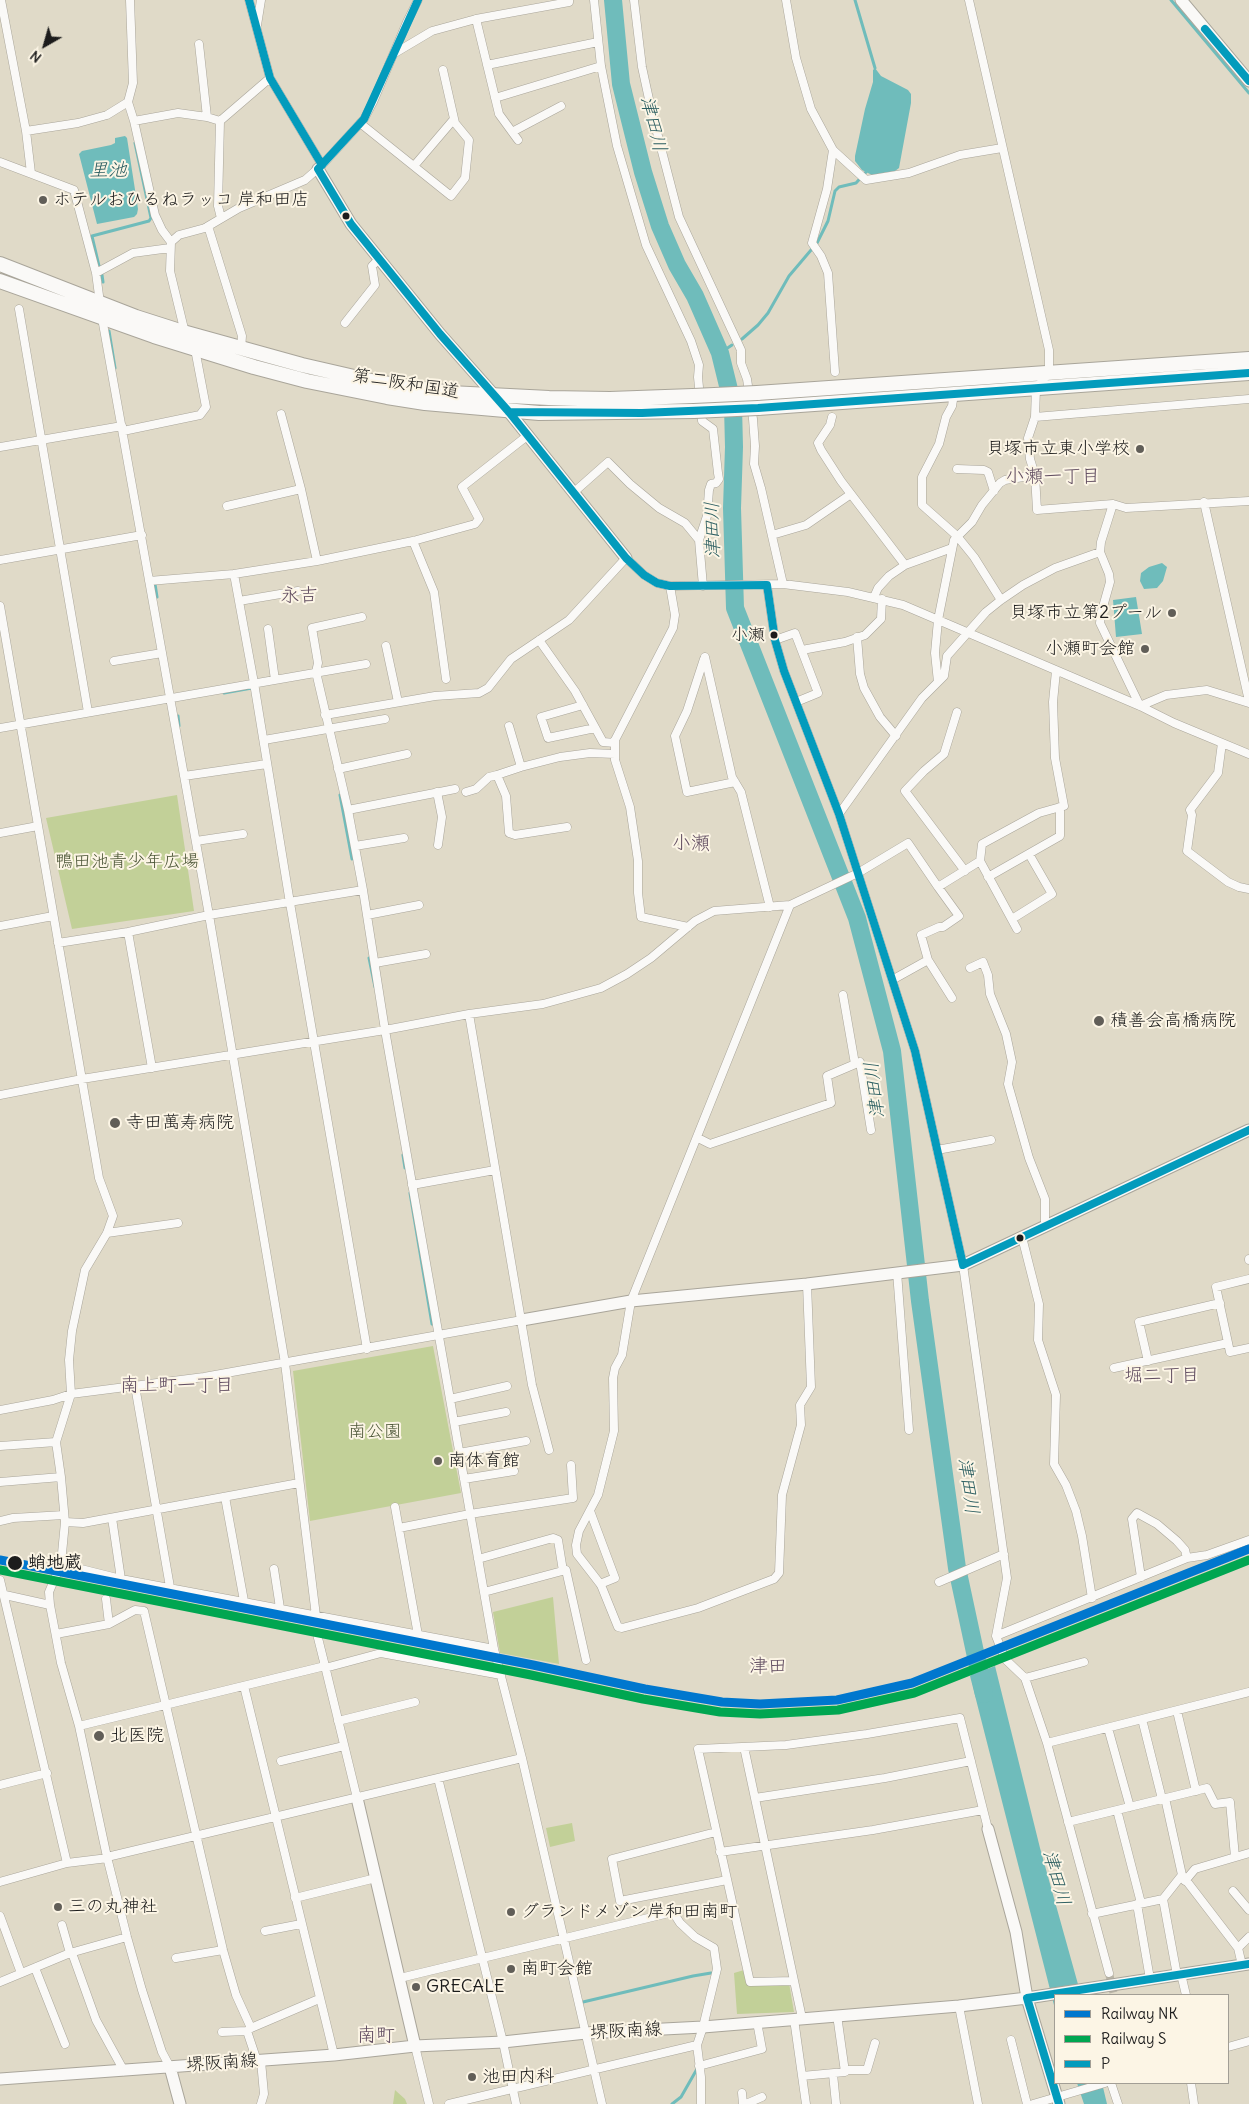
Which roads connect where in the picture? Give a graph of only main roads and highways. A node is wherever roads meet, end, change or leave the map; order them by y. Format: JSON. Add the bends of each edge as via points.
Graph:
{"nodes":[{"id":1,"x":0,"y":264,"type":"edge"},
{"id":2,"x":0,"y":281,"type":"edge"},
{"id":3,"x":1249,"y":359,"type":"edge"},
{"id":4,"x":1249,"y":373,"type":"edge"}],
"edges":[{"from":1,"to":3,"type":"highway","name":"第二阪和国道","bridge":true,"via":[[100,303],[241,349],[376,382],[450,393],[610,400]]},
{"from":2,"to":4,"type":"highway","name":"第二阪和国道","bridge":true,"via":[[196,350],[289,377],[425,403],[509,412],[592,414],[758,408]]}]}
